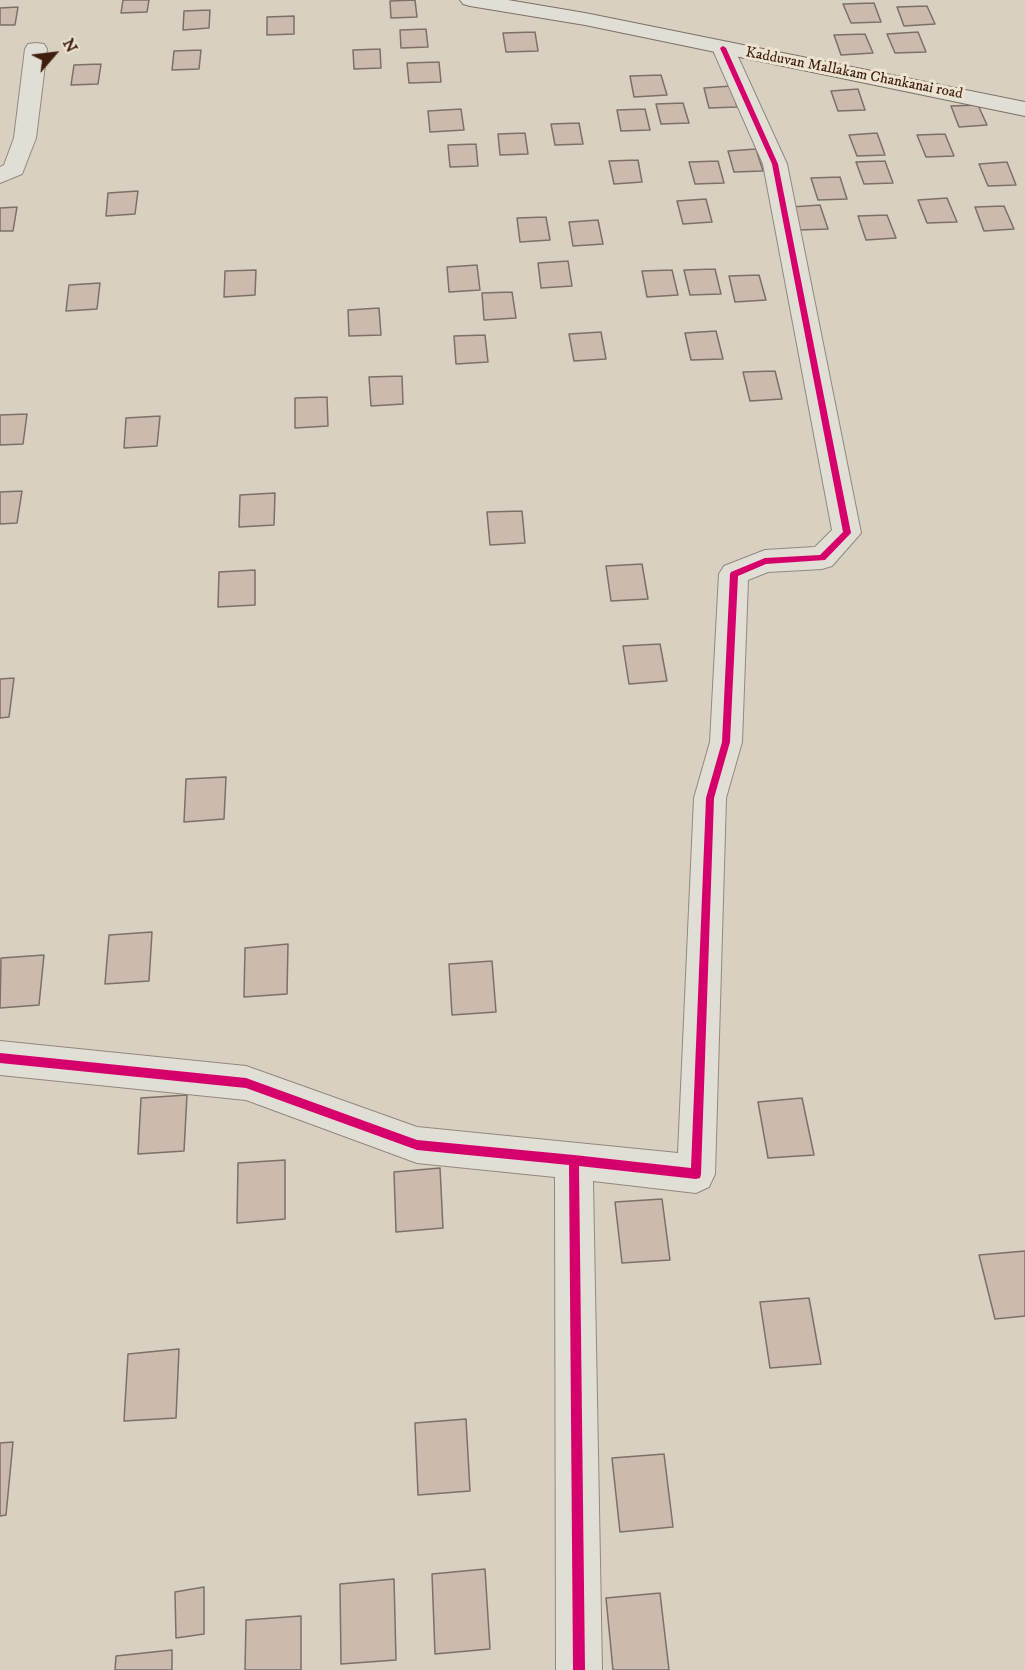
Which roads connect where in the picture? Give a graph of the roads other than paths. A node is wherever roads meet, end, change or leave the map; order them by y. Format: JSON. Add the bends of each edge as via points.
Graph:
{"nodes":[{"id":1,"x":470,"y":0,"type":"edge"},
{"id":2,"x":723,"y":48,"type":"junction"},
{"id":3,"x":36,"y":49,"type":"dead end"},
{"id":4,"x":1025,"y":109,"type":"edge"},
{"id":5,"x":0,"y":176,"type":"edge"},
{"id":6,"x":0,"y":1058,"type":"edge"},
{"id":7,"x":574,"y":1160,"type":"junction"},
{"id":8,"x":579,"y":1670,"type":"edge"}],
"edges":[{"from":1,"to":2,"type":"street","name":"Kadduvan Mallakam Chankanai road"},
{"from":2,"to":4,"type":"street","name":"Kadduvan Mallakam Chankanai road"},
{"from":2,"to":7,"type":"street","via":[[775,164],[847,533],[822,558],[765,561],[734,574],[726,742],[710,798],[696,1174]]},
{"from":3,"to":5,"type":"street","via":[[25,138],[14,170]]},
{"from":6,"to":7,"type":"street","via":[[246,1083],[417,1145]]},
{"from":7,"to":8,"type":"street"}]}
